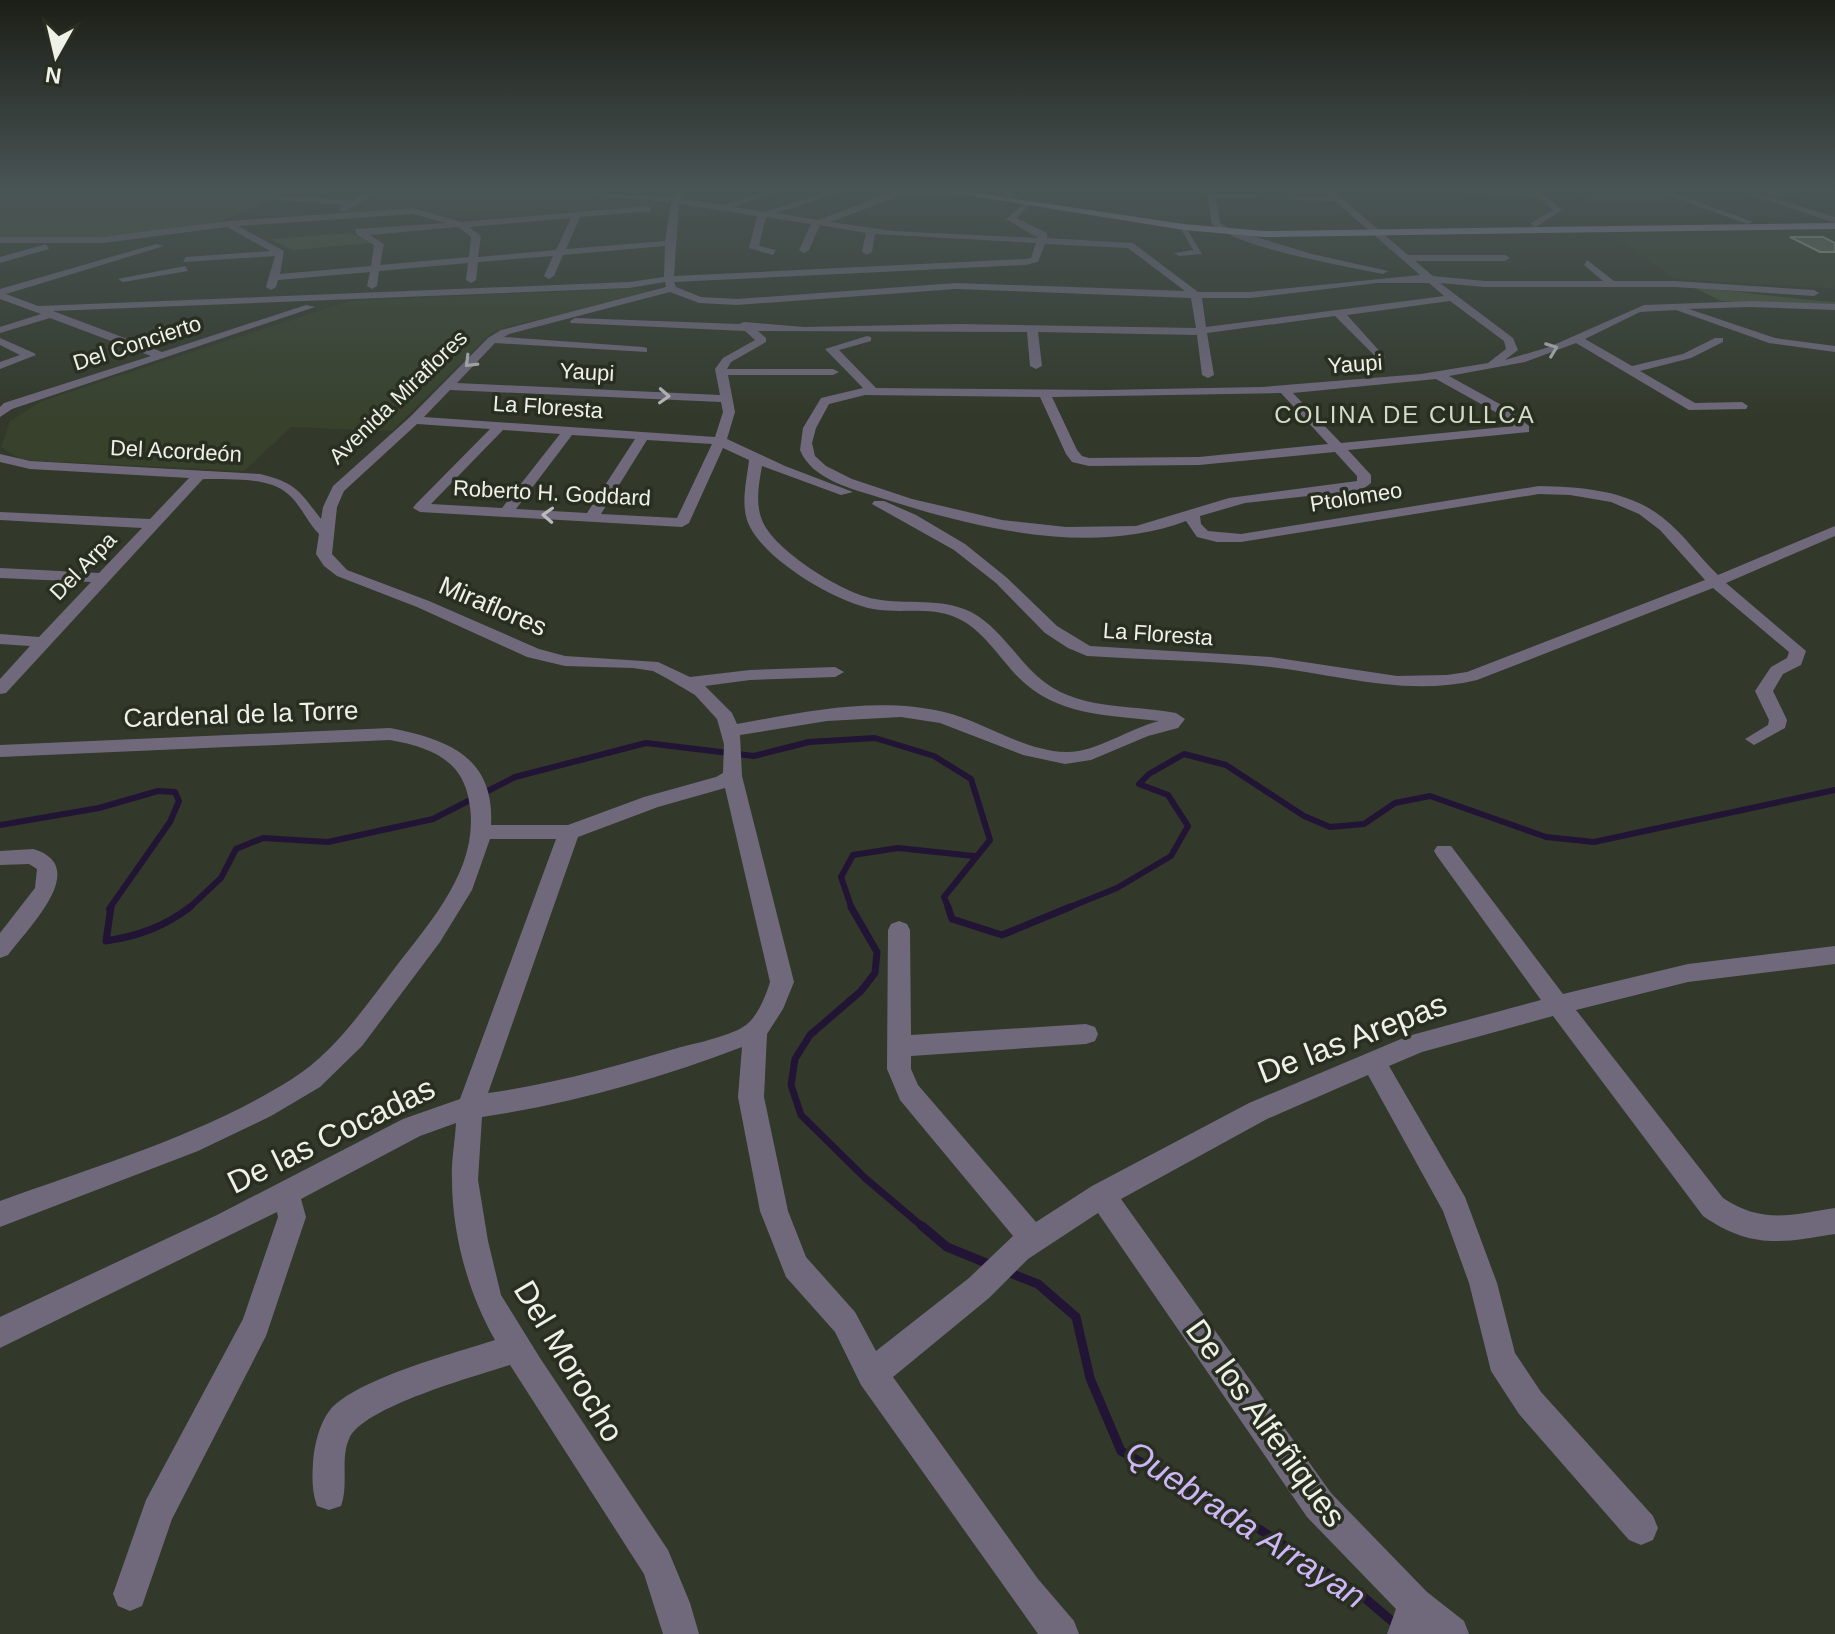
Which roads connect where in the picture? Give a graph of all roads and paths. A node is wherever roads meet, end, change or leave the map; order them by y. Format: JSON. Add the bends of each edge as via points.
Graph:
{"nodes":[{"id":1,"x":89,"y":267,"type":"edge"},
{"id":2,"x":176,"y":267,"type":"edge"},
{"id":3,"x":185,"y":267,"type":"edge"},
{"id":4,"x":277,"y":267,"type":"edge"},
{"id":5,"x":384,"y":267,"type":"edge"},
{"id":6,"x":473,"y":267,"type":"edge"},
{"id":7,"x":553,"y":267,"type":"edge"},
{"id":8,"x":670,"y":267,"type":"edge"},
{"id":9,"x":921,"y":267,"type":"edge"},
{"id":10,"x":1159,"y":267,"type":"edge"},
{"id":11,"x":1363,"y":267,"type":"edge"},
{"id":12,"x":1416,"y":267,"type":"edge"},
{"id":13,"x":1592,"y":267,"type":"edge"},
{"id":14,"x":376,"y":268,"type":"junction"},
{"id":15,"x":549,"y":276,"type":"junction"},
{"id":16,"x":123,"y":279,"type":"dead end"},
{"id":17,"x":178,"y":280,"type":"dead end"},
{"id":18,"x":471,"y":280,"type":"junction"},
{"id":19,"x":670,"y":280,"type":"junction"},
{"id":20,"x":1430,"y":280,"type":"junction"},
{"id":21,"x":459,"y":281,"type":"dead end"},
{"id":22,"x":1612,"y":284,"type":"junction"},
{"id":23,"x":372,"y":286,"type":"dead end"},
{"id":24,"x":0,"y":294,"type":"edge"},
{"id":25,"x":1821,"y":294,"type":"dead end"},
{"id":26,"x":1196,"y":295,"type":"junction"},
{"id":27,"x":1452,"y":298,"type":"junction"},
{"id":28,"x":334,"y":299,"type":"junction"},
{"id":29,"x":699,"y":300,"type":"junction"},
{"id":30,"x":1669,"y":306,"type":"junction"},
{"id":31,"x":1835,"y":307,"type":"edge"},
{"id":32,"x":35,"y":309,"type":"junction"},
{"id":33,"x":1336,"y":312,"type":"junction"},
{"id":34,"x":48,"y":315,"type":"junction"},
{"id":35,"x":552,"y":320,"type":"junction"},
{"id":36,"x":750,"y":328,"type":"junction"},
{"id":37,"x":909,"y":328,"type":"junction"},
{"id":38,"x":1032,"y":328,"type":"junction"},
{"id":39,"x":1201,"y":329,"type":"junction"},
{"id":40,"x":0,"y":330,"type":"edge"},
{"id":41,"x":1577,"y":339,"type":"junction"},
{"id":42,"x":492,"y":340,"type":"junction"},
{"id":43,"x":1719,"y":340,"type":"dead end"},
{"id":44,"x":0,"y":341,"type":"edge"},
{"id":45,"x":1835,"y":349,"type":"edge"},
{"id":46,"x":643,"y":350,"type":"dead end"},
{"id":47,"x":162,"y":356,"type":"junction"},
{"id":48,"x":1379,"y":357,"type":"dead end"},
{"id":49,"x":0,"y":366,"type":"edge"},
{"id":50,"x":1036,"y":366,"type":"dead end"},
{"id":51,"x":1477,"y":369,"type":"junction"},
{"id":52,"x":1631,"y":370,"type":"junction"},
{"id":53,"x":721,"y":372,"type":"junction"},
{"id":54,"x":833,"y":372,"type":"dead end"},
{"id":55,"x":1208,"y":375,"type":"dead end"},
{"id":56,"x":1438,"y":375,"type":"junction"},
{"id":57,"x":446,"y":386,"type":"junction"},
{"id":58,"x":1283,"y":389,"type":"junction"},
{"id":59,"x":869,"y":391,"type":"junction"},
{"id":60,"x":1044,"y":392,"type":"junction"},
{"id":61,"x":725,"y":399,"type":"junction"},
{"id":62,"x":1742,"y":406,"type":"dead end"},
{"id":63,"x":3,"y":409,"type":"edge"},
{"id":64,"x":414,"y":420,"type":"junction"},
{"id":65,"x":499,"y":427,"type":"junction"},
{"id":66,"x":569,"y":430,"type":"junction"},
{"id":67,"x":643,"y":436,"type":"junction"},
{"id":68,"x":720,"y":441,"type":"junction"},
{"id":69,"x":1334,"y":445,"type":"junction"},
{"id":70,"x":0,"y":458,"type":"edge"},
{"id":71,"x":756,"y":458,"type":"junction"},
{"id":72,"x":199,"y":475,"type":"junction"},
{"id":73,"x":338,"y":489,"type":"joint"},
{"id":74,"x":892,"y":503,"type":"junction"},
{"id":75,"x":506,"y":513,"type":"junction"},
{"id":76,"x":0,"y":516,"type":"edge"},
{"id":77,"x":1193,"y":516,"type":"junction"},
{"id":78,"x":591,"y":518,"type":"junction"},
{"id":79,"x":154,"y":524,"type":"junction"},
{"id":80,"x":1835,"y":530,"type":"edge"},
{"id":81,"x":326,"y":532,"type":"junction"},
{"id":82,"x":0,"y":573,"type":"edge"},
{"id":83,"x":102,"y":578,"type":"junction"},
{"id":84,"x":1716,"y":582,"type":"junction"},
{"id":85,"x":0,"y":639,"type":"edge"},
{"id":86,"x":42,"y":642,"type":"junction"},
{"id":87,"x":835,"y":672,"type":"dead end"},
{"id":88,"x":687,"y":683,"type":"junction"},
{"id":89,"x":0,"y":689,"type":"edge"},
{"id":90,"x":731,"y":737,"type":"junction"},
{"id":91,"x":1754,"y":739,"type":"dead end"},
{"id":92,"x":0,"y":751,"type":"edge"},
{"id":93,"x":732,"y":771,"type":"junction"},
{"id":94,"x":483,"y":820,"type":"junction"},
{"id":95,"x":569,"y":832,"type":"junction"},
{"id":96,"x":1444,"y":851,"type":"dead end"},
{"id":97,"x":0,"y":858,"type":"edge"},
{"id":98,"x":899,"y":930,"type":"dead end"},
{"id":99,"x":0,"y":949,"type":"edge"},
{"id":100,"x":1833,"y":958,"type":"edge"},
{"id":101,"x":1558,"y":1005,"type":"junction"},
{"id":102,"x":755,"y":1032,"type":"junction"},
{"id":103,"x":1086,"y":1034,"type":"dead end"},
{"id":104,"x":901,"y":1046,"type":"junction"},
{"id":105,"x":1373,"y":1062,"type":"junction"},
{"id":106,"x":470,"y":1107,"type":"junction"},
{"id":107,"x":1102,"y":1195,"type":"junction"},
{"id":108,"x":277,"y":1197,"type":"junction"},
{"id":109,"x":0,"y":1214,"type":"edge"},
{"id":110,"x":1835,"y":1221,"type":"edge"},
{"id":111,"x":1025,"y":1244,"type":"junction"},
{"id":112,"x":0,"y":1333,"type":"edge"},
{"id":113,"x":516,"y":1348,"type":"junction"},
{"id":114,"x":872,"y":1374,"type":"junction"},
{"id":115,"x":329,"y":1494,"type":"dead end"},
{"id":116,"x":1641,"y":1528,"type":"dead end"},
{"id":117,"x":130,"y":1594,"type":"dead end"},
{"id":118,"x":1409,"y":1621,"type":"edge"},
{"id":119,"x":681,"y":1634,"type":"edge"},
{"id":120,"x":1061,"y":1634,"type":"edge"},
{"id":121,"x":1451,"y":1634,"type":"edge"}],
"edges":[{"from":1,"to":24,"type":"street"},
{"from":2,"to":16,"type":"street"},
{"from":3,"to":17,"type":"street"},
{"from":4,"to":14,"type":"street","via":[[273,282]]},
{"from":5,"to":14,"type":"street"},
{"from":6,"to":18,"type":"street"},
{"from":7,"to":15,"type":"street"},
{"from":8,"to":19,"type":"street"},
{"from":9,"to":19,"type":"street"},
{"from":10,"to":26,"type":"street"},
{"from":11,"to":20,"type":"street"},
{"from":12,"to":20,"type":"street"},
{"from":13,"to":22,"type":"street"},
{"from":14,"to":23,"type":"street"},
{"from":15,"to":18,"type":"street"},
{"from":15,"to":19,"type":"street"},
{"from":18,"to":21,"type":"street"},
{"from":19,"to":28,"type":"street"},
{"from":19,"to":29,"type":"street"},
{"from":19,"to":35,"type":"street","name":"Avenida Miraflores"},
{"from":20,"to":22,"type":"street"},
{"from":20,"to":26,"type":"street"},
{"from":20,"to":27,"type":"street"},
{"from":22,"to":25,"type":"street"},
{"from":24,"to":32,"type":"street"},
{"from":26,"to":29,"type":"street","via":[[956,286],[751,302]]},
{"from":26,"to":39,"type":"street"},
{"from":27,"to":33,"type":"street"},
{"from":27,"to":51,"type":"street","via":[[1509,340],[1512,350],[1501,361]]},
{"from":28,"to":32,"type":"street","via":[[164,300]]},
{"from":28,"to":47,"type":"street","name":"Del Concierto"},
{"from":29,"to":36,"type":"street"},
{"from":30,"to":31,"type":"street","name":"Yaupi"},
{"from":30,"to":41,"type":"street","name":"Yaupi","via":[[1630,311]]},
{"from":30,"to":45,"type":"street","via":[[1773,341]]},
{"from":32,"to":34,"type":"street"},
{"from":33,"to":39,"type":"street"},
{"from":33,"to":48,"type":"street"},
{"from":34,"to":40,"type":"street"},
{"from":34,"to":47,"type":"street"},
{"from":35,"to":36,"type":"street"},
{"from":35,"to":42,"type":"street","name":"Avenida Miraflores"},
{"from":36,"to":37,"type":"street"},
{"from":36,"to":53,"type":"street","via":[[762,337],[760,343],[727,360]]},
{"from":37,"to":38,"type":"street"},
{"from":37,"to":59,"type":"street","via":[[831,349]]},
{"from":38,"to":39,"type":"street","via":[[1178,333]]},
{"from":38,"to":50,"type":"street"},
{"from":39,"to":55,"type":"street"},
{"from":51,"to":41,"type":"street","name":"Yaupi","one_way":true},
{"from":41,"to":52,"type":"street"},
{"from":42,"to":46,"type":"street"},
{"from":42,"to":57,"type":"street","name":"Avenida Miraflores","one_way":true},
{"from":43,"to":52,"type":"street","via":[[1687,356]]},
{"from":44,"to":49,"type":"street","via":[[30,355]]},
{"from":47,"to":63,"type":"street","name":"Del Concierto"},
{"from":51,"to":56,"type":"street","name":"Yaupi"},
{"from":52,"to":62,"type":"street","via":[[1693,407]]},
{"from":53,"to":54,"type":"street"},
{"from":53,"to":61,"type":"street"},
{"from":56,"to":58,"type":"street","name":"Yaupi"},
{"from":56,"to":69,"type":"street","via":[[1525,429]]},
{"from":57,"to":61,"type":"street","name":"Yaupi","one_way":true},
{"from":57,"to":64,"type":"street","name":"Avenida Miraflores"},
{"from":58,"to":60,"type":"street","name":"Yaupi"},
{"from":58,"to":69,"type":"street"},
{"from":59,"to":60,"type":"street","name":"Yaupi"},
{"from":59,"to":74,"type":"street","name":"Yaupi","via":[[825,401],[805,445],[808,457],[822,468]]},
{"from":60,"to":69,"type":"street","via":[[1071,451],[1089,462],[1199,461]]},
{"from":61,"to":68,"type":"street","via":[[729,412]]},
{"from":64,"to":65,"type":"street","name":"La Floresta"},
{"from":64,"to":73,"type":"street","name":"Avenida Miraflores"},
{"from":65,"to":66,"type":"street","name":"La Floresta"},
{"from":65,"to":75,"type":"street","name":"Roberto H. Goddard","via":[[420,508]]},
{"from":66,"to":67,"type":"street","name":"La Floresta"},
{"from":66,"to":75,"type":"street"},
{"from":67,"to":68,"type":"street","name":"La Floresta"},
{"from":67,"to":78,"type":"street"},
{"from":68,"to":71,"type":"street","name":"La Floresta"},
{"from":68,"to":78,"type":"street","name":"Roberto H. Goddard","via":[[682,523]]},
{"from":69,"to":77,"type":"street","via":[[1364,475],[1364,483],[1227,502]]},
{"from":70,"to":72,"type":"street","name":"Del Acordeón","via":[[30,465]]},
{"from":71,"to":74,"type":"street","name":"La Floresta"},
{"from":71,"to":90,"type":"street","via":[[755,523],[822,581],[863,602],[949,609],[968,617],[1040,688],[1069,703],[1177,722],[1067,758],[925,714],[872,711],[798,719]]},
{"from":72,"to":79,"type":"street","name":"Del Arpa"},
{"from":72,"to":81,"type":"street","name":"Del Acordeón","via":[[283,483],[301,496]]},
{"from":73,"to":81,"type":"street","name":"Miraflores"},
{"from":74,"to":77,"type":"street","via":[[1025,529],[1141,529]]},
{"from":74,"to":84,"type":"street","name":"La Floresta","via":[[1000,578],[1065,643],[1087,651],[1268,662],[1417,683],[1471,676]]},
{"from":78,"to":75,"type":"street","name":"Roberto H. Goddard","one_way":true},
{"from":76,"to":79,"type":"street"},
{"from":77,"to":84,"type":"street","name":"Ptolomeo","via":[[1192,523],[1207,536],[1241,538],[1539,490],[1594,493],[1639,508],[1659,522]]},
{"from":79,"to":83,"type":"street","name":"Del Arpa"},
{"from":80,"to":84,"type":"street","name":"La Floresta"},
{"from":81,"to":88,"type":"street","name":"Miraflores","via":[[324,554],[342,573],[533,653],[565,661],[658,667]]},
{"from":82,"to":83,"type":"street"},
{"from":83,"to":86,"type":"street","name":"Del Arpa"},
{"from":84,"to":91,"type":"street","via":[[1798,651],[1795,661],[1777,671],[1764,691],[1778,720],[1776,728]]},
{"from":85,"to":86,"type":"street"},
{"from":86,"to":89,"type":"street","name":"Del Arpa"},
{"from":87,"to":88,"type":"street"},
{"from":88,"to":90,"type":"street","name":"Miraflores","via":[[719,707]]},
{"from":90,"to":93,"type":"street"},
{"from":92,"to":94,"type":"street","name":"Cardenal de la Torre","via":[[390,734],[438,746],[472,775]]},
{"from":93,"to":95,"type":"street","via":[[709,788],[651,802]]},
{"from":93,"to":102,"type":"street","via":[[782,982]]},
{"from":94,"to":95,"type":"street"},
{"from":94,"to":109,"type":"street","via":[[458,895],[429,939],[356,1037],[300,1087],[187,1144]]},
{"from":95,"to":106,"type":"street","name":"Del Morocho"},
{"from":96,"to":101,"type":"street"},
{"from":97,"to":99,"type":"street","via":[[33,856],[48,866],[45,890]]},
{"from":98,"to":104,"type":"street"},
{"from":100,"to":101,"type":"street","name":"De las Arepas","via":[[1688,973]]},
{"from":101,"to":105,"type":"street","name":"De las Arepas","via":[[1417,1043]]},
{"from":101,"to":110,"type":"street","via":[[1713,1207],[1733,1222],[1765,1231]]},
{"from":102,"to":106,"type":"street","name":"De las Cocadas","via":[[598,1082]]},
{"from":102,"to":114,"type":"street","via":[[751,1097],[774,1211],[796,1267],[845,1322]]},
{"from":103,"to":104,"type":"street"},
{"from":104,"to":111,"type":"street","via":[[899,1069],[909,1092]]},
{"from":105,"to":107,"type":"street","name":"De las Arepas","via":[[1258,1111]]},
{"from":105,"to":116,"type":"street","via":[[1455,1206],[1483,1283],[1502,1360],[1530,1403]]},
{"from":106,"to":108,"type":"street","name":"De las Cocadas","via":[[412,1127]]},
{"from":106,"to":113,"type":"street","name":"Del Morocho","via":[[465,1180],[474,1241],[488,1300]]},
{"from":107,"to":111,"type":"street","name":"De las Arepas"},
{"from":107,"to":118,"type":"street","name":"De los Alfeñiques","via":[[1319,1505]]},
{"from":108,"to":112,"type":"street","name":"De las Cocadas"},
{"from":108,"to":117,"type":"street","via":[[289,1204],[292,1217],[256,1326],[158,1512]]},
{"from":111,"to":114,"type":"street","name":"De las Arepas"},
{"from":113,"to":115,"type":"street","via":[[367,1402],[342,1420],[328,1450]]},
{"from":113,"to":119,"type":"street","name":"Del Morocho","via":[[656,1562]]},
{"from":114,"to":120,"type":"street"},
{"from":118,"to":121,"type":"street","name":"De los Alfeñiques"}]}
